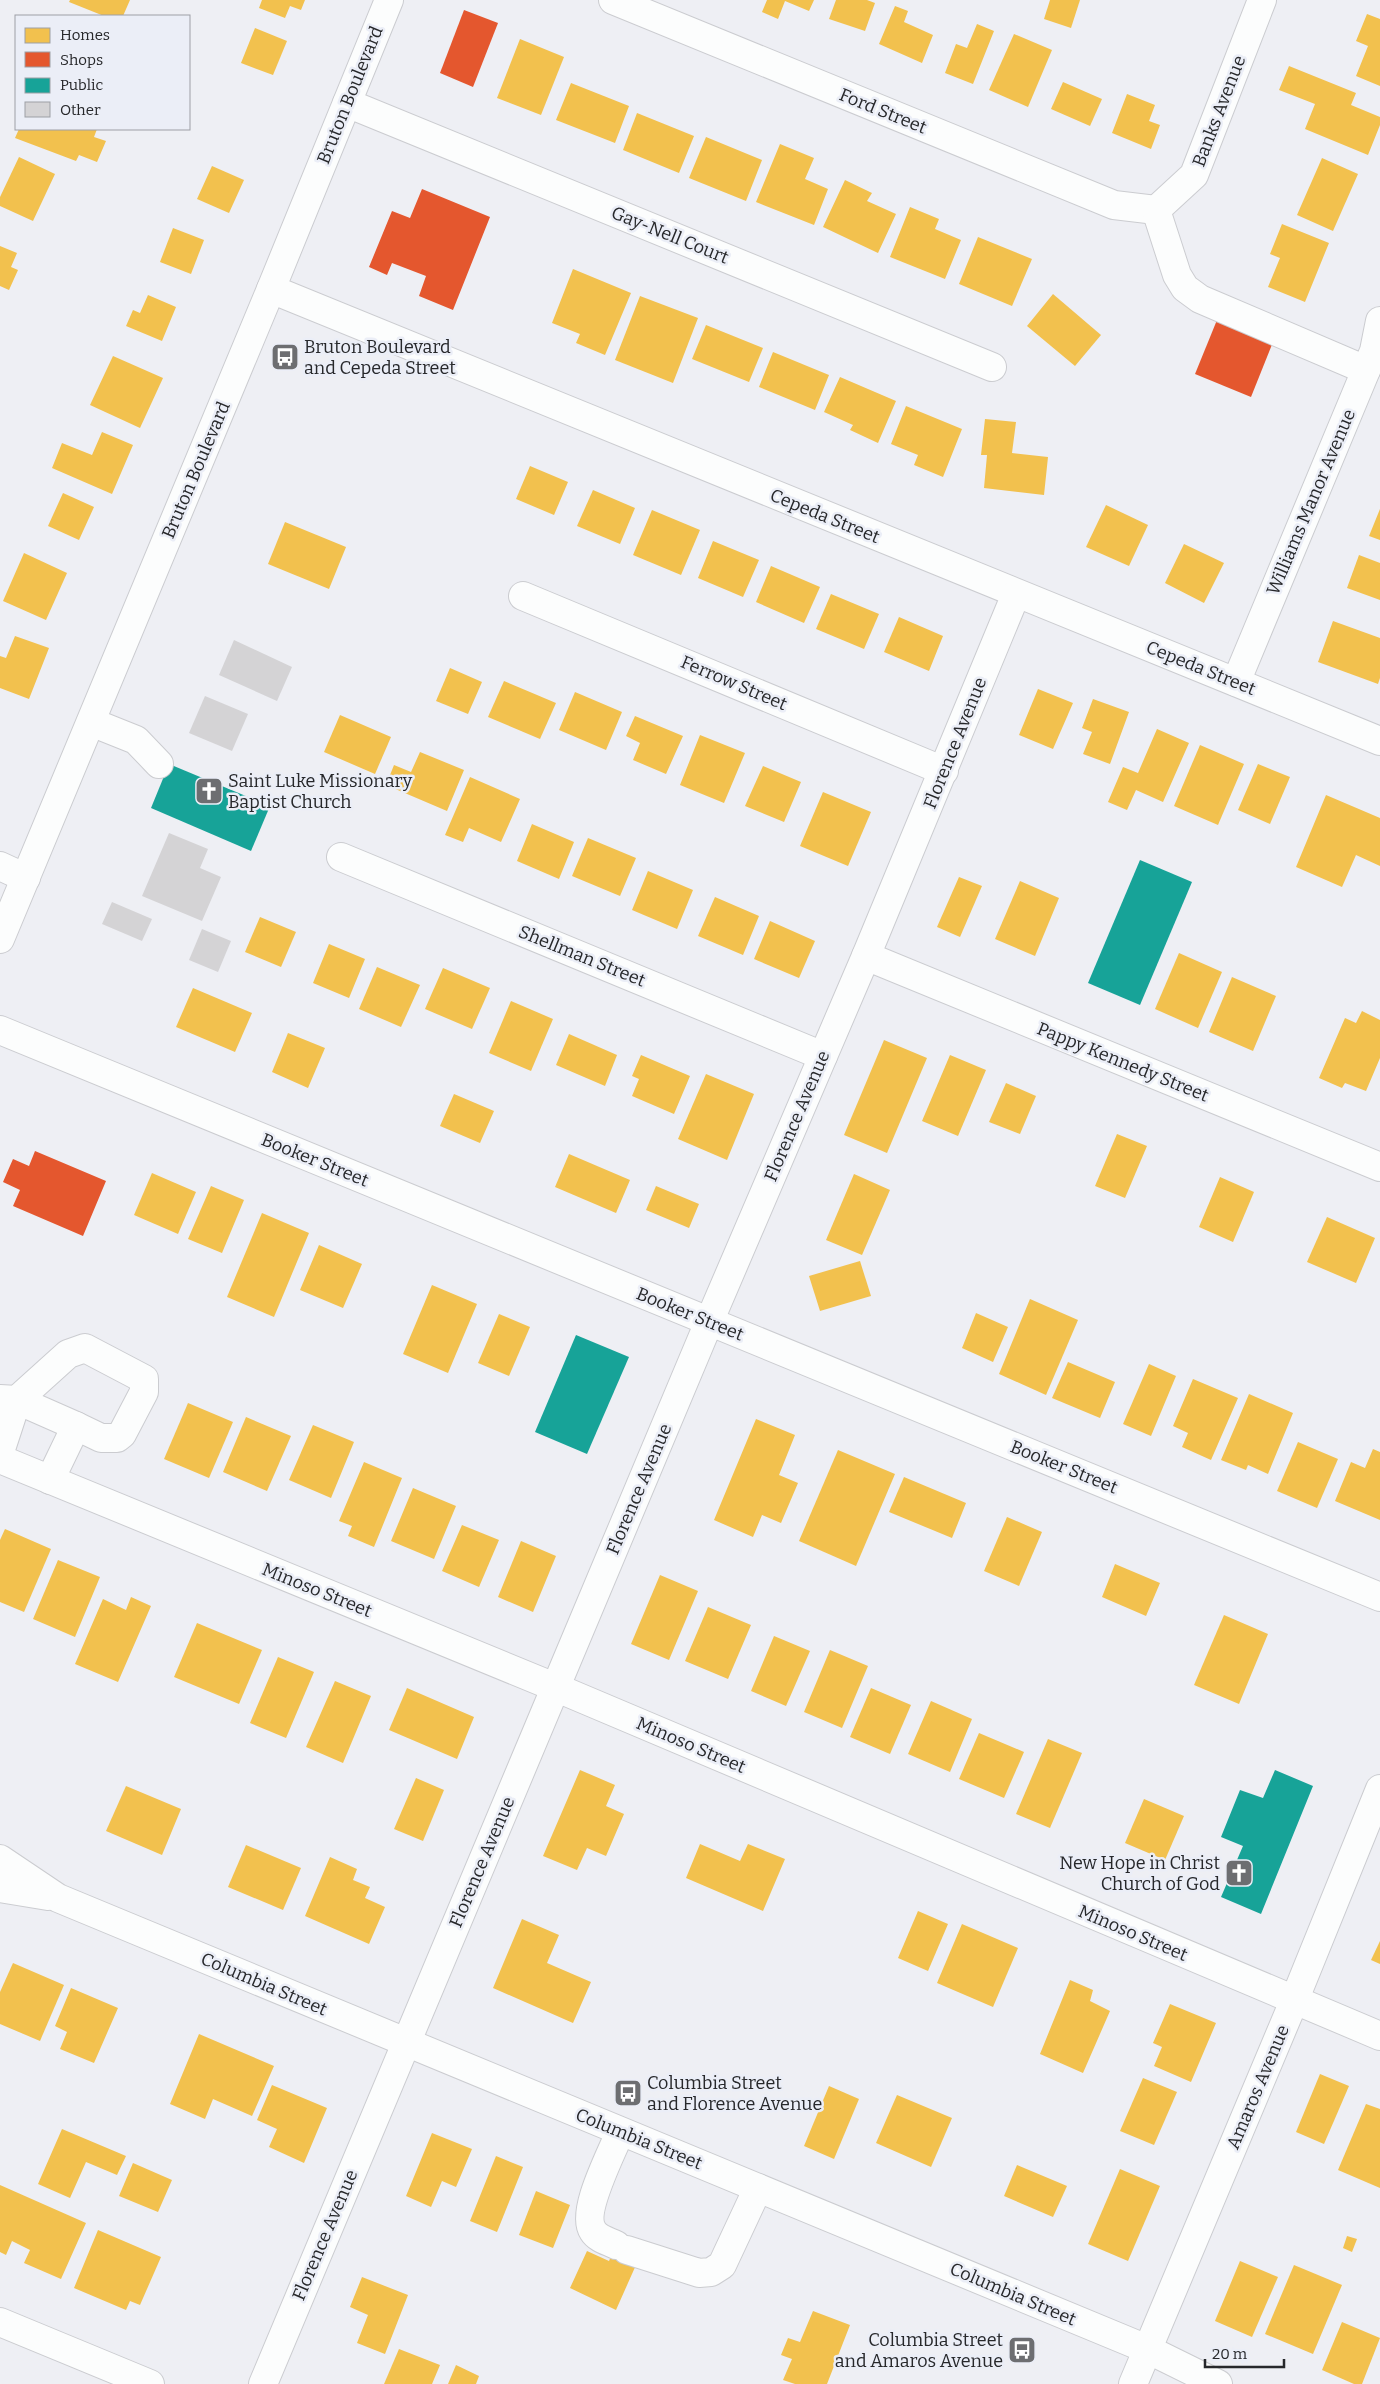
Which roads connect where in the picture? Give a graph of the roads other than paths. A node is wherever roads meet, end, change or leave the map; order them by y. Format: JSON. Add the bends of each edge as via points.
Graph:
{"nodes":[{"id":1,"x":389,"y":0,"type":"edge"},
{"id":2,"x":613,"y":0,"type":"edge"},
{"id":3,"x":1262,"y":0,"type":"edge"},
{"id":4,"x":347,"y":102,"type":"junction"},
{"id":5,"x":1156,"y":210,"type":"junction"},
{"id":6,"x":271,"y":289,"type":"junction"},
{"id":7,"x":1380,"y":321,"type":"edge"},
{"id":8,"x":992,"y":367,"type":"dead end"},
{"id":9,"x":1366,"y":370,"type":"junction"},
{"id":10,"x":1016,"y":594,"type":"junction"},
{"id":11,"x":523,"y":596,"type":"dead end"},
{"id":12,"x":1236,"y":682,"type":"junction"},
{"id":13,"x":91,"y":722,"type":"junction"},
{"id":14,"x":1380,"y":741,"type":"edge"},
{"id":15,"x":159,"y":764,"type":"dead end"},
{"id":16,"x":944,"y":770,"type":"junction"},
{"id":17,"x":341,"y":857,"type":"dead end"},
{"id":18,"x":0,"y":866,"type":"edge"},
{"id":19,"x":26,"y":878,"type":"junction"},
{"id":20,"x":0,"y":939,"type":"edge"},
{"id":21,"x":866,"y":956,"type":"junction"},
{"id":22,"x":0,"y":1030,"type":"edge"},
{"id":23,"x":823,"y":1056,"type":"junction"},
{"id":24,"x":1380,"y":1167,"type":"edge"},
{"id":25,"x":709,"y":1322,"type":"junction"},
{"id":26,"x":8,"y":1399,"type":"edge"},
{"id":27,"x":76,"y":1426,"type":"junction"},
{"id":28,"x":0,"y":1452,"type":"edge"},
{"id":29,"x":0,"y":1459,"type":"edge"},
{"id":30,"x":50,"y":1480,"type":"junction"},
{"id":31,"x":1380,"y":1596,"type":"edge"},
{"id":32,"x":556,"y":1688,"type":"junction"},
{"id":33,"x":1380,"y":1789,"type":"edge"},
{"id":34,"x":0,"y":1859,"type":"edge"},
{"id":35,"x":0,"y":1888,"type":"edge"},
{"id":36,"x":58,"y":1898,"type":"junction"},
{"id":37,"x":1294,"y":2001,"type":"junction"},
{"id":38,"x":1380,"y":2036,"type":"edge"},
{"id":39,"x":405,"y":2043,"type":"junction"},
{"id":40,"x":620,"y":2132,"type":"junction"},
{"id":41,"x":758,"y":2188,"type":"junction"},
{"id":42,"x":0,"y":2322,"type":"edge"},
{"id":43,"x":1147,"y":2349,"type":"junction"},
{"id":44,"x":150,"y":2384,"type":"edge"},
{"id":45,"x":263,"y":2384,"type":"edge"},
{"id":46,"x":1133,"y":2384,"type":"edge"},
{"id":47,"x":1218,"y":2384,"type":"edge"}],
"edges":[{"from":1,"to":4,"type":"street","name":"Bruton Boulevard"},
{"from":2,"to":5,"type":"street","name":"Ford Street","via":[[1114,205]]},
{"from":3,"to":5,"type":"street","name":"Banks Avenue","via":[[1194,175]]},
{"from":4,"to":6,"type":"street","name":"Bruton Boulevard"},
{"from":4,"to":8,"type":"street","name":"Gay-Nell Court"},
{"from":5,"to":9,"type":"street","via":[[1177,275],[1185,288],[1200,299]]},
{"from":6,"to":10,"type":"street","name":"Cepeda Street"},
{"from":6,"to":13,"type":"street","name":"Bruton Boulevard"},
{"from":7,"to":9,"type":"street","name":"Williams Manor Avenue"},
{"from":9,"to":12,"type":"street","name":"Williams Manor Avenue"},
{"from":10,"to":12,"type":"street","name":"Cepeda Street"},
{"from":10,"to":16,"type":"street","name":"Florence Avenue"},
{"from":11,"to":16,"type":"street","name":"Ferrow Street"},
{"from":12,"to":14,"type":"street","name":"Cepeda Street"},
{"from":13,"to":15,"type":"street","via":[[136,740]]},
{"from":13,"to":19,"type":"street","name":"Bruton Boulevard"},
{"from":16,"to":21,"type":"street","name":"Florence Avenue"},
{"from":17,"to":23,"type":"street","name":"Shellman Street"},
{"from":18,"to":19,"type":"street"},
{"from":19,"to":20,"type":"street","name":"Bruton Boulevard"},
{"from":21,"to":23,"type":"street","name":"Florence Avenue"},
{"from":21,"to":24,"type":"street","name":"Pappy Kennedy Street"},
{"from":22,"to":25,"type":"street","name":"Booker Street"},
{"from":23,"to":25,"type":"street","name":"Florence Avenue"},
{"from":25,"to":31,"type":"street","name":"Booker Street"},
{"from":25,"to":32,"type":"street","name":"Florence Avenue"},
{"from":26,"to":27,"type":"street"},
{"from":26,"to":27,"type":"street","via":[[68,1354],[85,1348],[144,1379],[144,1392],[117,1438],[101,1438]]},
{"from":26,"to":28,"type":"street"},
{"from":27,"to":30,"type":"street"},
{"from":29,"to":30,"type":"street","name":"Minoso Street"},
{"from":30,"to":32,"type":"street","name":"Minoso Street"},
{"from":32,"to":37,"type":"street","name":"Minoso Street"},
{"from":32,"to":39,"type":"street","name":"Florence Avenue"},
{"from":33,"to":37,"type":"street","name":"Amaros Avenue"},
{"from":34,"to":36,"type":"street","name":"Columbia Street"},
{"from":35,"to":36,"type":"street","name":"Columbia Street"},
{"from":36,"to":39,"type":"street","name":"Columbia Street"},
{"from":37,"to":38,"type":"street","name":"Minoso Street"},
{"from":37,"to":43,"type":"street","name":"Amaros Avenue"},
{"from":39,"to":40,"type":"street","name":"Columbia Street"},
{"from":39,"to":45,"type":"street","name":"Florence Avenue"},
{"from":40,"to":41,"type":"street","name":"Columbia Street"},
{"from":40,"to":41,"type":"street","via":[[589,2214],[592,2230],[621,2248],[699,2273],[711,2272],[722,2265]]},
{"from":41,"to":43,"type":"street","name":"Columbia Street"},
{"from":42,"to":44,"type":"street"},
{"from":43,"to":46,"type":"street","name":"Amaros Avenue"},
{"from":43,"to":47,"type":"street","name":"Columbia Street"}]}
